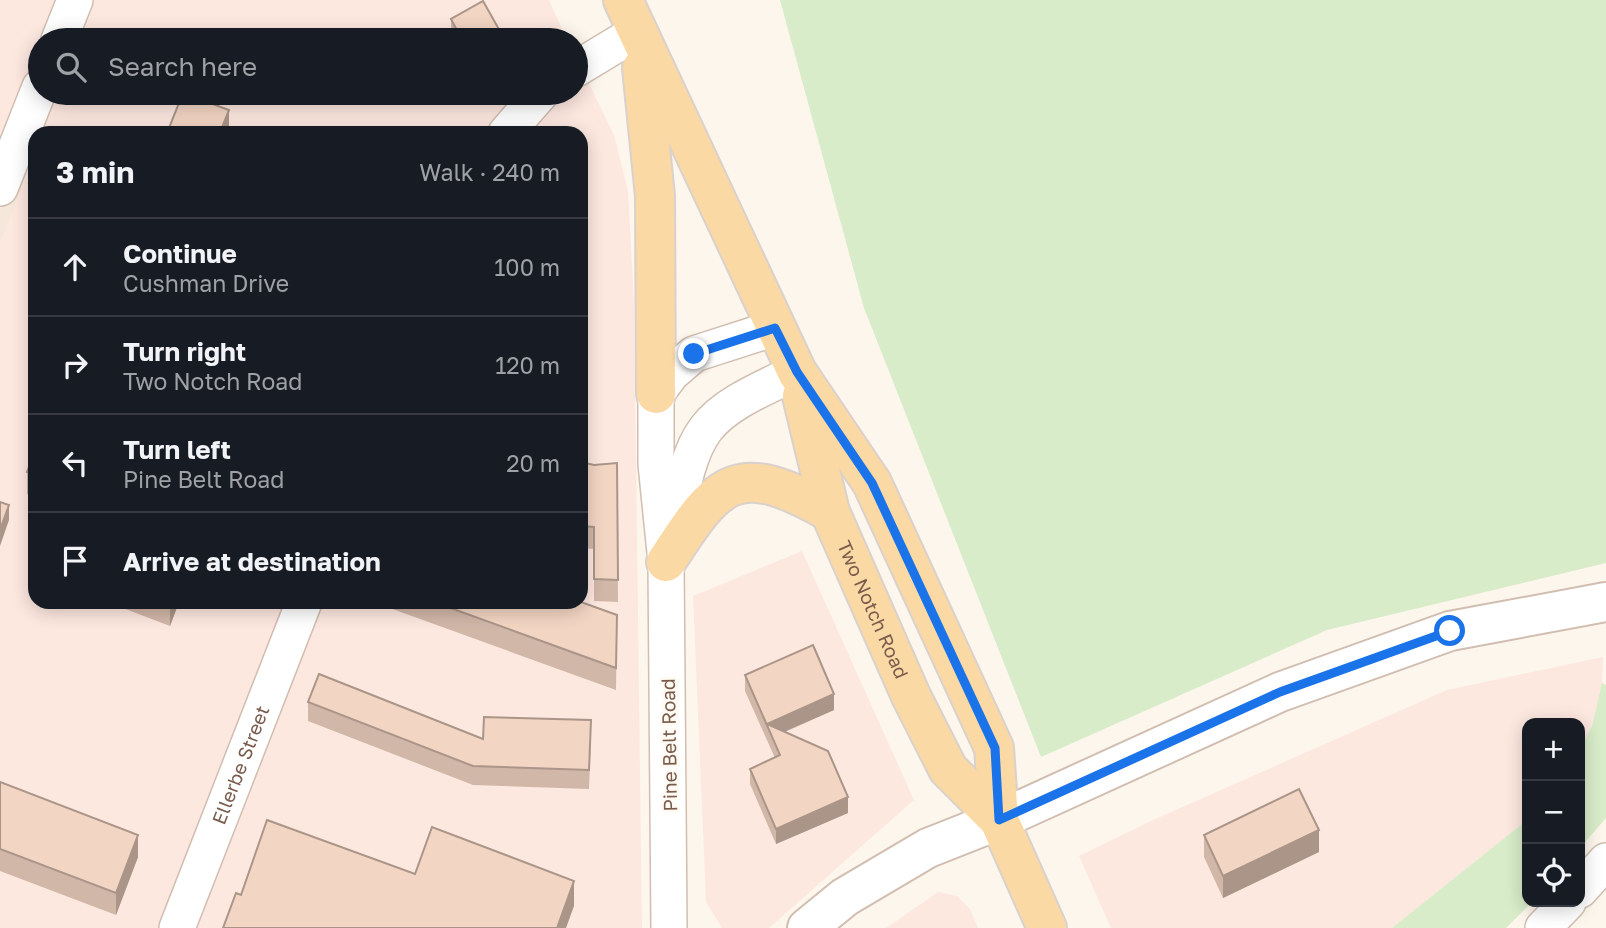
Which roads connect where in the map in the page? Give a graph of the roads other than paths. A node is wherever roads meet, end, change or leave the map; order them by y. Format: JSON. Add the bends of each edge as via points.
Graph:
{"nodes":[{"id":1,"x":75,"y":0,"type":"edge"},
{"id":2,"x":630,"y":16,"type":"edge"},
{"id":3,"x":64,"y":28,"type":"edge"},
{"id":4,"x":588,"y":57,"type":"edge"},
{"id":5,"x":33,"y":105,"type":"edge"},
{"id":6,"x":530,"y":105,"type":"edge"},
{"id":7,"x":512,"y":126,"type":"edge"},
{"id":8,"x":0,"y":188,"type":"edge"},
{"id":9,"x":775,"y":328,"type":"junction"},
{"id":10,"x":797,"y":372,"type":"junction"},
{"id":11,"x":656,"y":394,"type":"junction"},
{"id":12,"x":830,"y":512,"type":"junction"},
{"id":13,"x":666,"y":562,"type":"junction"},
{"id":14,"x":1606,"y":602,"type":"edge"},
{"id":15,"x":301,"y":609,"type":"edge"},
{"id":16,"x":999,"y":820,"type":"junction"},
{"id":17,"x":1606,"y":861,"type":"edge"},
{"id":18,"x":669,"y":863,"type":"junction"},
{"id":19,"x":1585,"y":884,"type":"edge"},
{"id":20,"x":1563,"y":907,"type":"edge"},
{"id":21,"x":177,"y":928,"type":"edge"},
{"id":22,"x":644,"y":928,"type":"edge"},
{"id":23,"x":669,"y":928,"type":"edge"},
{"id":24,"x":807,"y":928,"type":"edge"},
{"id":25,"x":1047,"y":928,"type":"edge"},
{"id":26,"x":1543,"y":928,"type":"edge"}],
"edges":[{"from":1,"to":3,"type":"street"},
{"from":2,"to":4,"type":"street"},
{"from":2,"to":9,"type":"main road","name":"Two Notch Road"},
{"from":2,"to":11,"type":"main road","via":[[655,196]]},
{"from":5,"to":8,"type":"street"},
{"from":6,"to":7,"type":"street"},
{"from":9,"to":10,"type":"main road","name":"Two Notch Road"},
{"from":9,"to":11,"type":"street","via":[[694,354]]},
{"from":10,"to":12,"type":"main road","name":"Two Notch Road"},
{"from":10,"to":13,"type":"street","name":"Pine Belt Road","via":[[738,399],[699,435],[685,472]]},
{"from":10,"to":16,"type":"main road","name":"Two Notch Road","via":[[872,483],[995,748]]},
{"from":11,"to":13,"type":"street","name":"Pine Belt Road","via":[[656,464]]},
{"from":12,"to":13,"type":"main road","via":[[781,486],[753,482],[734,486],[708,501]]},
{"from":12,"to":16,"type":"main road","name":"Two Notch Road","via":[[948,769]]},
{"from":13,"to":18,"type":"street","name":"Pine Belt Road"},
{"from":14,"to":16,"type":"street","via":[[1450,631],[1280,692]]},
{"from":15,"to":21,"type":"street","name":"Ellerbe Street"},
{"from":16,"to":24,"type":"street","via":[[928,848],[877,876]]},
{"from":16,"to":25,"type":"main road","name":"Two Notch Road"},
{"from":17,"to":19,"type":"street"},
{"from":18,"to":22,"type":"street"},
{"from":18,"to":23,"type":"street","name":"Pine Belt Road"},
{"from":20,"to":26,"type":"street"}]}
